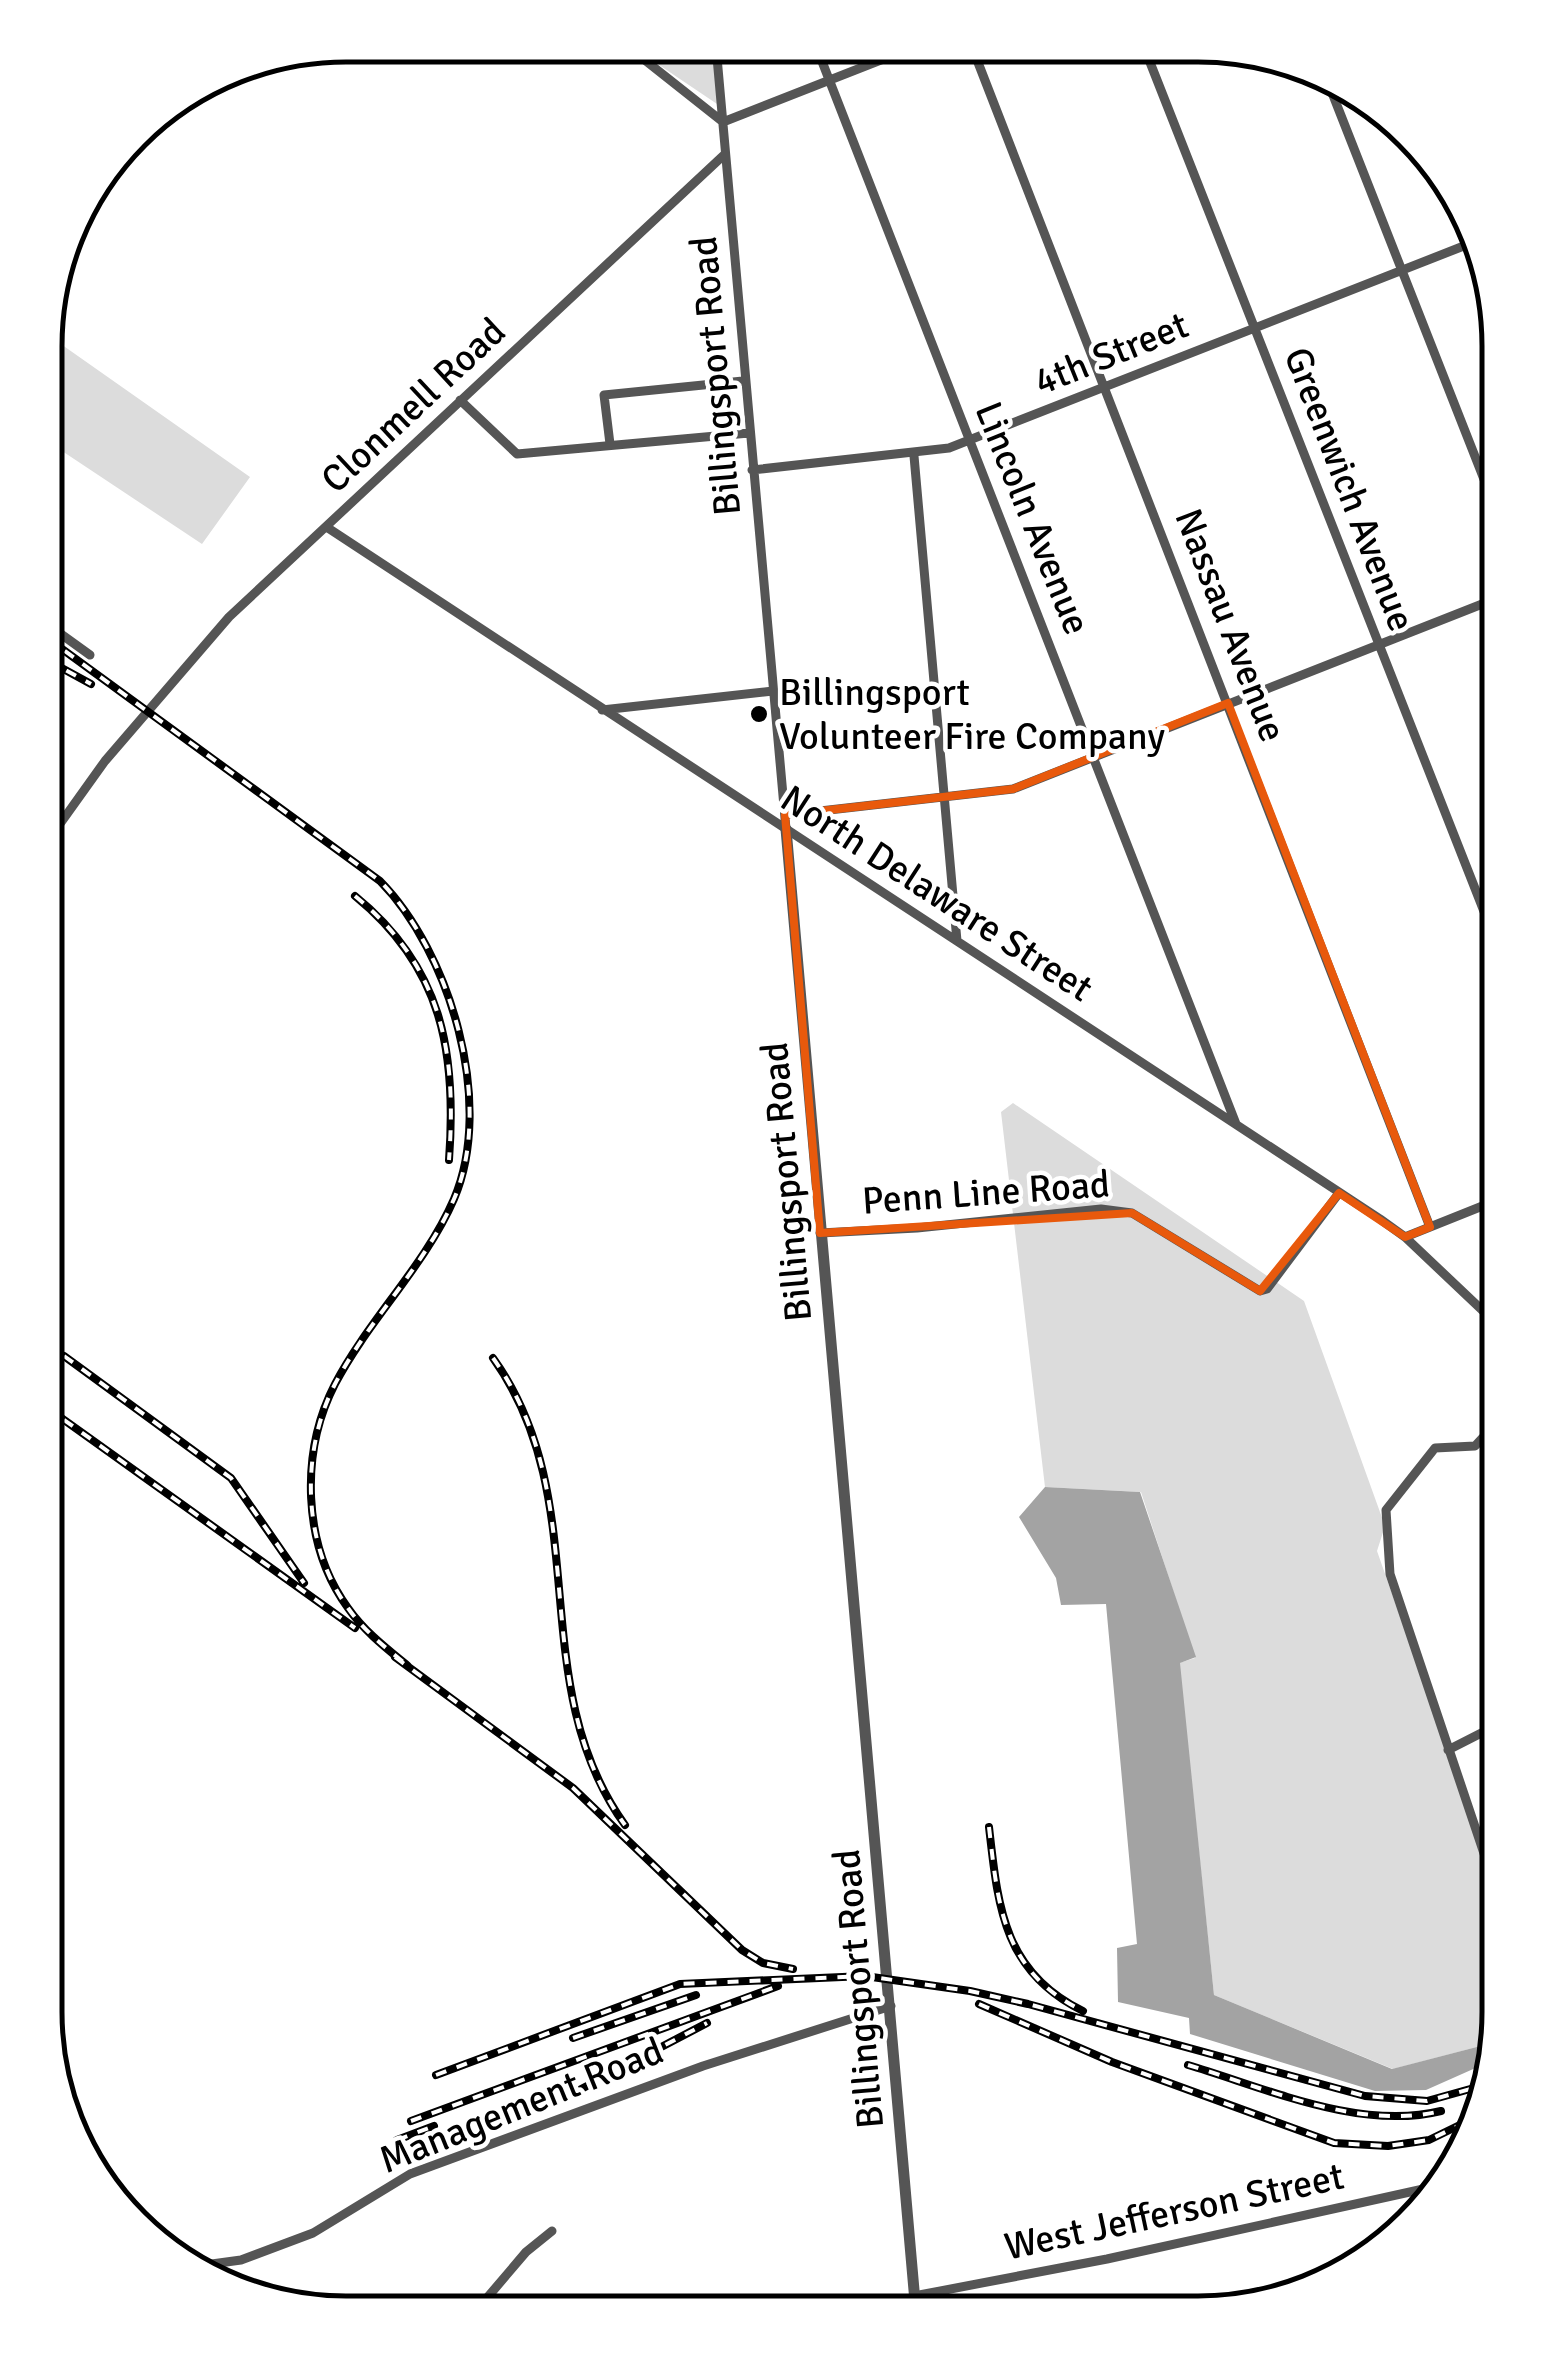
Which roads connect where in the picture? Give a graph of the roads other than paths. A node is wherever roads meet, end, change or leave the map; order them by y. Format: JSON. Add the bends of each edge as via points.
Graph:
{"nodes":[{"id":1,"x":649,"y":63,"type":"edge"},
{"id":2,"x":718,"y":63,"type":"edge"},
{"id":3,"x":822,"y":63,"type":"edge"},
{"id":4,"x":872,"y":63,"type":"edge"},
{"id":5,"x":978,"y":63,"type":"edge"},
{"id":6,"x":1150,"y":63,"type":"edge"},
{"id":7,"x":828,"y":80,"type":"junction"},
{"id":8,"x":1334,"y":98,"type":"edge"},
{"id":9,"x":723,"y":122,"type":"junction"},
{"id":10,"x":725,"y":154,"type":"junction"},
{"id":11,"x":1464,"y":246,"type":"edge"},
{"id":12,"x":1402,"y":270,"type":"junction"},
{"id":13,"x":1255,"y":328,"type":"junction"},
{"id":14,"x":743,"y":381,"type":"junction"},
{"id":15,"x":1106,"y":387,"type":"junction"},
{"id":16,"x":460,"y":400,"type":"junction"},
{"id":17,"x":748,"y":433,"type":"junction"},
{"id":18,"x":970,"y":441,"type":"junction"},
{"id":19,"x":610,"y":444,"type":"junction"},
{"id":20,"x":914,"y":456,"type":"junction"},
{"id":21,"x":752,"y":470,"type":"junction"},
{"id":22,"x":1482,"y":474,"type":"edge"},
{"id":23,"x":328,"y":528,"type":"junction"},
{"id":24,"x":1482,"y":604,"type":"edge"},
{"id":25,"x":62,"y":635,"type":"edge"},
{"id":26,"x":1379,"y":644,"type":"junction"},
{"id":27,"x":90,"y":655,"type":"dead end"},
{"id":28,"x":773,"y":691,"type":"junction"},
{"id":29,"x":1228,"y":703,"type":"junction"},
{"id":30,"x":602,"y":710,"type":"junction"},
{"id":31,"x":1095,"y":756,"type":"junction"},
{"id":32,"x":946,"y":799,"type":"junction"},
{"id":33,"x":785,"y":814,"type":"junction"},
{"id":34,"x":62,"y":822,"type":"edge"},
{"id":35,"x":786,"y":829,"type":"junction"},
{"id":36,"x":1482,"y":906,"type":"edge"},
{"id":37,"x":957,"y":941,"type":"junction"},
{"id":38,"x":1236,"y":1124,"type":"junction"},
{"id":39,"x":1339,"y":1193,"type":"junction"},
{"id":40,"x":1482,"y":1206,"type":"edge"},
{"id":41,"x":1430,"y":1226,"type":"junction"},
{"id":42,"x":820,"y":1233,"type":"junction"},
{"id":43,"x":1405,"y":1237,"type":"junction"},
{"id":44,"x":1482,"y":1310,"type":"edge"},
{"id":45,"x":1482,"y":1438,"type":"edge"},
{"id":46,"x":1482,"y":1733,"type":"edge"},
{"id":47,"x":1448,"y":1750,"type":"junction"},
{"id":48,"x":1482,"y":1847,"type":"edge"},
{"id":49,"x":891,"y":2006,"type":"junction"},
{"id":50,"x":1420,"y":2189,"type":"edge"},
{"id":51,"x":552,"y":2231,"type":"dead end"},
{"id":52,"x":215,"y":2264,"type":"edge"},
{"id":53,"x":489,"y":2296,"type":"edge"},
{"id":54,"x":914,"y":2296,"type":"joint"}],
"edges":[{"from":1,"to":9,"type":"street"},
{"from":2,"to":9,"type":"street","name":"Billingsport Road"},
{"from":3,"to":7,"type":"street","name":"Lincoln Avenue"},
{"from":4,"to":7,"type":"street"},
{"from":5,"to":15,"type":"street","name":"Nassau Avenue"},
{"from":6,"to":13,"type":"street","name":"Greenwich Avenue"},
{"from":7,"to":9,"type":"street"},
{"from":7,"to":18,"type":"street","name":"Lincoln Avenue"},
{"from":8,"to":12,"type":"street"},
{"from":9,"to":10,"type":"street","name":"Billingsport Road"},
{"from":10,"to":14,"type":"street","name":"Billingsport Road"},
{"from":10,"to":16,"type":"street","name":"Clonmell Road"},
{"from":11,"to":12,"type":"street","name":"4th Street"},
{"from":12,"to":13,"type":"street","name":"4th Street"},
{"from":12,"to":22,"type":"street"},
{"from":13,"to":15,"type":"street","name":"4th Street"},
{"from":13,"to":26,"type":"street","name":"Greenwich Avenue"},
{"from":14,"to":17,"type":"street","name":"Billingsport Road"},
{"from":14,"to":19,"type":"street","via":[[604,395]]},
{"from":15,"to":18,"type":"street","name":"4th Street"},
{"from":15,"to":29,"type":"street","name":"Nassau Avenue"},
{"from":16,"to":19,"type":"street","via":[[517,454]]},
{"from":16,"to":23,"type":"street","name":"Clonmell Road"},
{"from":17,"to":19,"type":"street"},
{"from":17,"to":21,"type":"street","name":"Billingsport Road"},
{"from":18,"to":20,"type":"street","name":"4th Street"},
{"from":18,"to":31,"type":"street","name":"Lincoln Avenue"},
{"from":20,"to":21,"type":"street","name":"4th Street"},
{"from":20,"to":32,"type":"street"},
{"from":21,"to":28,"type":"street","name":"Billingsport Road"},
{"from":23,"to":30,"type":"street","name":"North Delaware Street"},
{"from":23,"to":34,"type":"street","name":"Clonmell Road","via":[[229,617],[150,706]]},
{"from":24,"to":26,"type":"street"},
{"from":25,"to":27,"type":"street"},
{"from":26,"to":29,"type":"street"},
{"from":26,"to":36,"type":"street","name":"Greenwich Avenue"},
{"from":28,"to":30,"type":"street"},
{"from":28,"to":33,"type":"street","name":"Billingsport Road"},
{"from":29,"to":31,"type":"street"},
{"from":29,"to":41,"type":"street","name":"Nassau Avenue"},
{"from":30,"to":35,"type":"street","name":"North Delaware Street"},
{"from":31,"to":32,"type":"street","via":[[1013,789]]},
{"from":31,"to":38,"type":"street","name":"Lincoln Avenue"},
{"from":32,"to":33,"type":"street"},
{"from":32,"to":37,"type":"street"},
{"from":33,"to":35,"type":"street","name":"Billingsport Road"},
{"from":35,"to":37,"type":"street","name":"North Delaware Street"},
{"from":35,"to":42,"type":"street","name":"Billingsport Road"},
{"from":37,"to":38,"type":"street","name":"North Delaware Street"},
{"from":38,"to":39,"type":"street","name":"North Delaware Street"},
{"from":39,"to":42,"type":"street","name":"Penn Line Road","via":[[1266,1289],[1253,1290],[1132,1213],[1100,1209]]},
{"from":39,"to":43,"type":"street","name":"North Delaware Street"},
{"from":40,"to":41,"type":"street"},
{"from":41,"to":43,"type":"street"},
{"from":42,"to":49,"type":"street","name":"Billingsport Road"},
{"from":43,"to":44,"type":"street","name":"North Delaware Street"},
{"from":45,"to":47,"type":"street","via":[[1475,1446],[1435,1448],[1386,1510],[1390,1574]]},
{"from":46,"to":47,"type":"street"},
{"from":47,"to":48,"type":"street"},
{"from":49,"to":52,"type":"street","name":"Management Road","via":[[702,2066],[410,2174],[313,2233]]},
{"from":49,"to":54,"type":"street","name":"Billingsport Road"},
{"from":50,"to":54,"type":"street","name":"West Jefferson Street"},
{"from":51,"to":53,"type":"street"}]}
